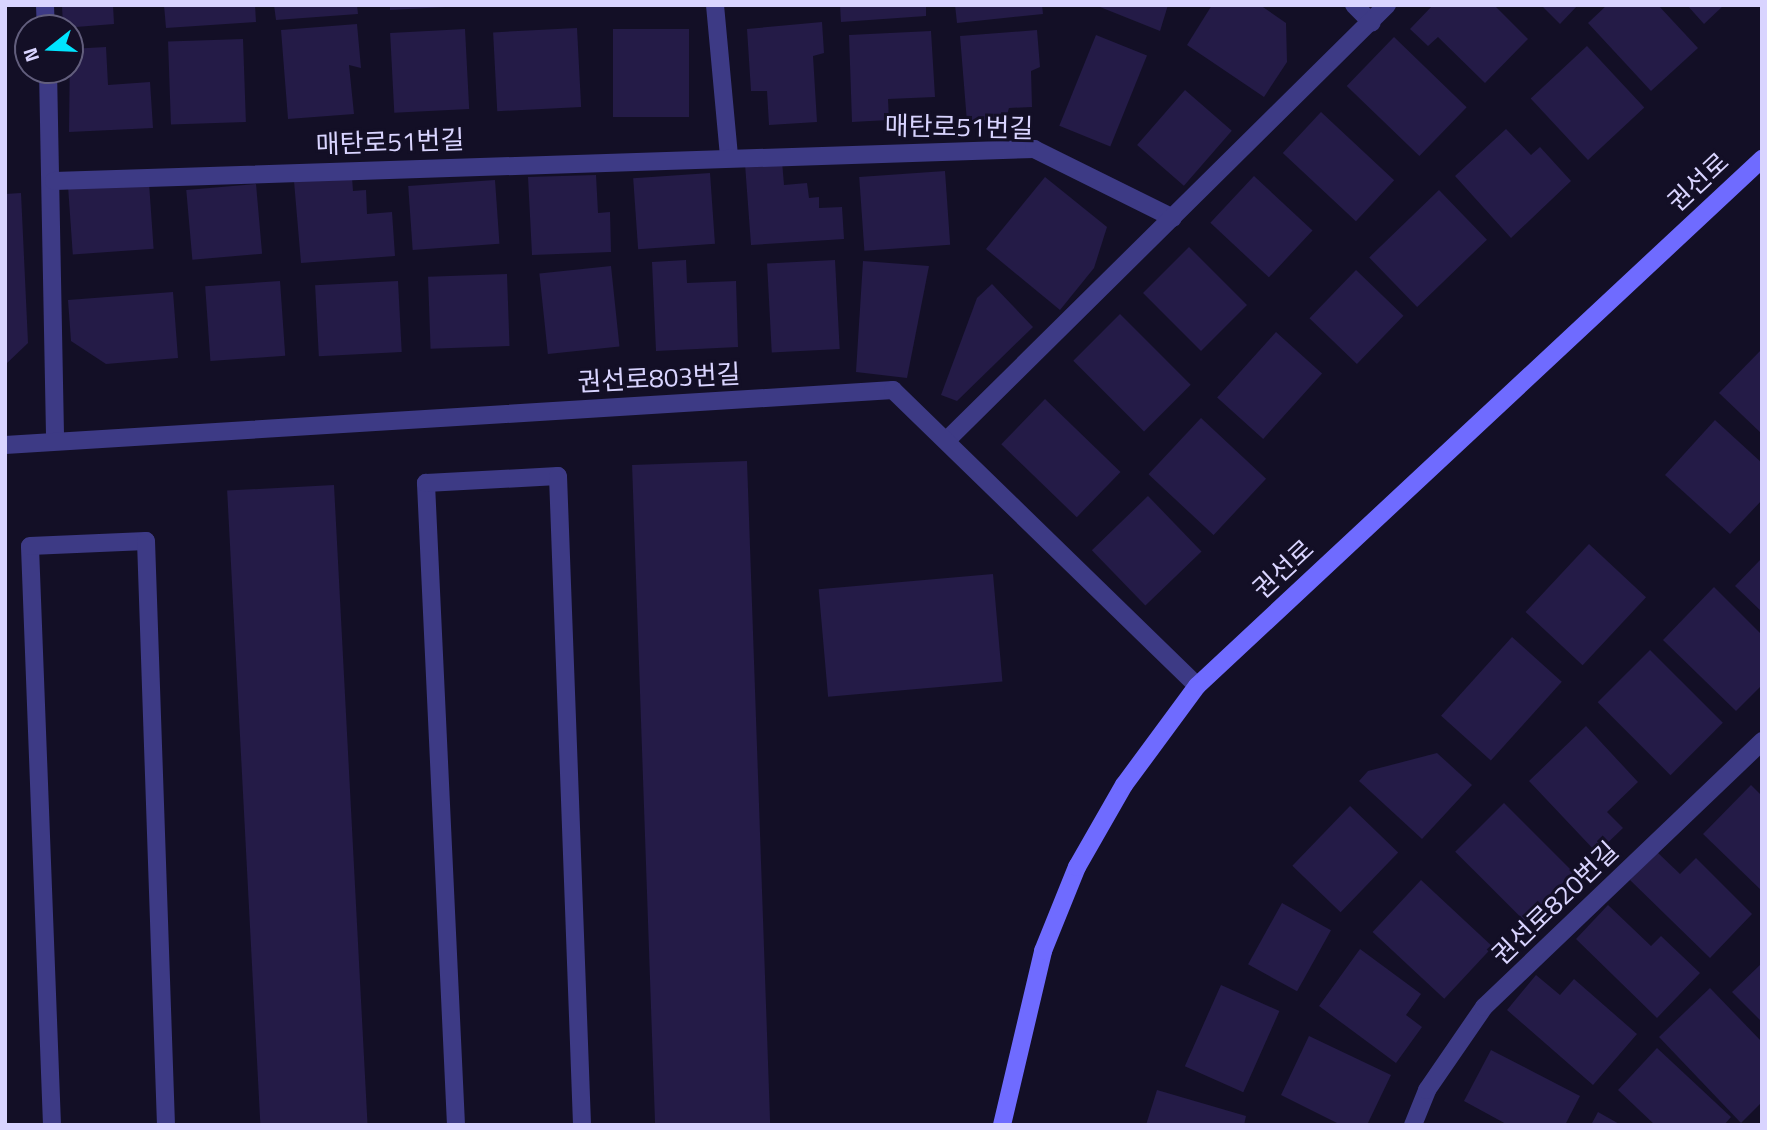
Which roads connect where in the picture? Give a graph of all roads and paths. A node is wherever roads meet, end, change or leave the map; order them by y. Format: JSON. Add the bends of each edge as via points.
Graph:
{"nodes":[{"id":1,"x":715,"y":5,"type":"edge"},
{"id":2,"x":1354,"y":5,"type":"edge"},
{"id":3,"x":1387,"y":5,"type":"edge"},
{"id":4,"x":1372,"y":23,"type":"junction"},
{"id":5,"x":49,"y":84,"type":"edge"},
{"id":6,"x":729,"y":156,"type":"junction"},
{"id":7,"x":1762,"y":159,"type":"edge"},
{"id":8,"x":54,"y":181,"type":"junction"},
{"id":9,"x":1173,"y":218,"type":"junction"},
{"id":10,"x":949,"y":438,"type":"junction"},
{"id":11,"x":55,"y":440,"type":"junction"},
{"id":12,"x":5,"y":445,"type":"edge"},
{"id":13,"x":1197,"y":686,"type":"junction"},
{"id":14,"x":1762,"y":741,"type":"edge"},
{"id":15,"x":52,"y":1125,"type":"edge"},
{"id":16,"x":166,"y":1125,"type":"edge"},
{"id":17,"x":456,"y":1125,"type":"edge"},
{"id":18,"x":582,"y":1125,"type":"edge"},
{"id":19,"x":1002,"y":1125,"type":"edge"},
{"id":20,"x":1413,"y":1125,"type":"edge"}],
"edges":[{"from":1,"to":6,"type":"street"},
{"from":2,"to":4,"type":"street"},
{"from":3,"to":4,"type":"street"},
{"from":4,"to":9,"type":"street"},
{"from":5,"to":8,"type":"street"},
{"from":6,"to":8,"type":"street","name":"매탄로51번길"},
{"from":6,"to":9,"type":"street","name":"매탄로51번길","via":[[1034,149]]},
{"from":7,"to":13,"type":"street","name":"권선로"},
{"from":8,"to":11,"type":"street"},
{"from":9,"to":10,"type":"street"},
{"from":10,"to":11,"type":"street","name":"권선로803번길","via":[[893,390]]},
{"from":10,"to":13,"type":"street","name":"권선로803번길"},
{"from":11,"to":12,"type":"street","name":"권선로803번길"},
{"from":13,"to":19,"type":"street","name":"권선로","via":[[1124,785],[1077,867],[1043,951]]},
{"from":14,"to":20,"type":"street","name":"권선로820번길","via":[[1484,1007],[1427,1090]]},
{"from":15,"to":16,"type":"street","via":[[30,546],[146,541]]},
{"from":17,"to":18,"type":"street","via":[[426,483],[558,476]]}]}
